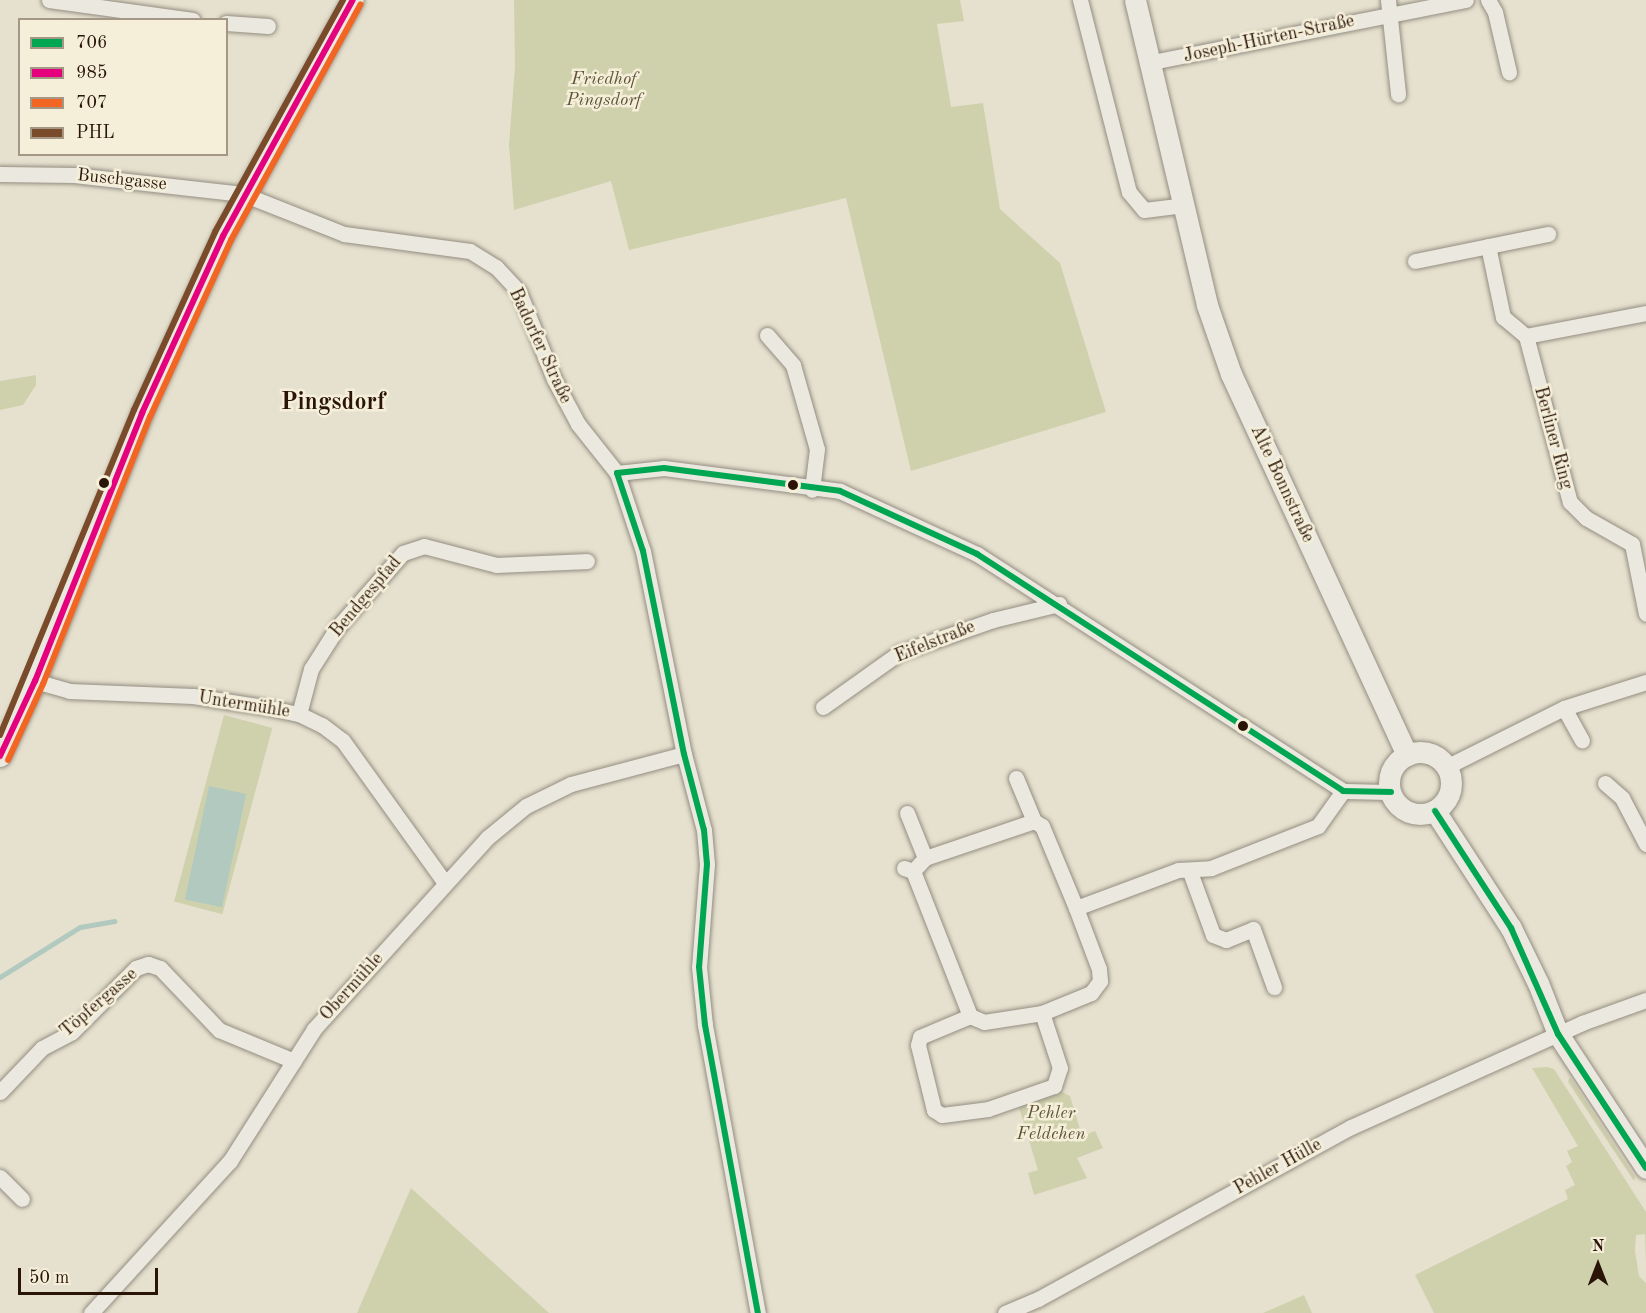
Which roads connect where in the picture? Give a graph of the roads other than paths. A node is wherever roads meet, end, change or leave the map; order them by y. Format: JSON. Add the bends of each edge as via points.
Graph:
{"nodes":[{"id":1,"x":49,"y":0,"type":"edge"},
{"id":2,"x":353,"y":0,"type":"edge"},
{"id":3,"x":1080,"y":0,"type":"edge"},
{"id":4,"x":1135,"y":0,"type":"edge"},
{"id":5,"x":1466,"y":0,"type":"edge"},
{"id":6,"x":1488,"y":0,"type":"edge"},
{"id":7,"x":1389,"y":7,"type":"edge"},
{"id":8,"x":179,"y":18,"type":"edge"},
{"id":9,"x":228,"y":23,"type":"edge"},
{"id":10,"x":268,"y":26,"type":"dead end"},
{"id":11,"x":1147,"y":63,"type":"junction"},
{"id":12,"x":1509,"y":72,"type":"dead end"},
{"id":13,"x":1398,"y":94,"type":"dead end"},
{"id":14,"x":0,"y":174,"type":"edge"},
{"id":15,"x":243,"y":194,"type":"junction"},
{"id":16,"x":1182,"y":205,"type":"junction"},
{"id":17,"x":1548,"y":234,"type":"dead end"},
{"id":18,"x":1488,"y":246,"type":"junction"},
{"id":19,"x":1415,"y":261,"type":"dead end"},
{"id":20,"x":1646,"y":313,"type":"edge"},
{"id":21,"x":767,"y":335,"type":"dead end"},
{"id":22,"x":1526,"y":336,"type":"junction"},
{"id":23,"x":617,"y":473,"type":"junction"},
{"id":24,"x":812,"y":490,"type":"junction"},
{"id":25,"x":587,"y":561,"type":"dead end"},
{"id":26,"x":1059,"y":604,"type":"junction"},
{"id":27,"x":1646,"y":614,"type":"edge"},
{"id":28,"x":35,"y":681,"type":"junction"},
{"id":29,"x":1646,"y":682,"type":"edge"},
{"id":30,"x":823,"y":707,"type":"dead end"},
{"id":31,"x":1564,"y":708,"type":"junction"},
{"id":32,"x":299,"y":714,"type":"junction"},
{"id":33,"x":1582,"y":740,"type":"dead end"},
{"id":34,"x":684,"y":754,"type":"junction"},
{"id":35,"x":1407,"y":755,"type":"junction"},
{"id":36,"x":0,"y":756,"type":"edge"},
{"id":37,"x":1446,"y":767,"type":"junction"},
{"id":38,"x":1016,"y":778,"type":"dead end"},
{"id":39,"x":1605,"y":783,"type":"dead end"},
{"id":40,"x":1342,"y":791,"type":"junction"},
{"id":41,"x":1391,"y":792,"type":"junction"},
{"id":42,"x":1435,"y":811,"type":"junction"},
{"id":43,"x":907,"y":813,"type":"dead end"},
{"id":44,"x":1034,"y":821,"type":"junction"},
{"id":45,"x":1646,"y":844,"type":"edge"},
{"id":46,"x":925,"y":858,"type":"junction"},
{"id":47,"x":1190,"y":872,"type":"junction"},
{"id":48,"x":445,"y":883,"type":"junction"},
{"id":49,"x":1076,"y":908,"type":"junction"},
{"id":50,"x":1274,"y":987,"type":"dead end"},
{"id":51,"x":1646,"y":1000,"type":"edge"},
{"id":52,"x":1042,"y":1014,"type":"junction"},
{"id":53,"x":970,"y":1016,"type":"junction"},
{"id":54,"x":1558,"y":1034,"type":"junction"},
{"id":55,"x":294,"y":1061,"type":"junction"},
{"id":56,"x":0,"y":1092,"type":"edge"},
{"id":57,"x":1646,"y":1168,"type":"edge"},
{"id":58,"x":0,"y":1177,"type":"edge"},
{"id":59,"x":22,"y":1199,"type":"dead end"},
{"id":60,"x":91,"y":1313,"type":"edge"},
{"id":61,"x":758,"y":1313,"type":"edge"},
{"id":62,"x":1005,"y":1313,"type":"edge"}],
"edges":[{"from":1,"to":8,"type":"street"},
{"from":2,"to":15,"type":"main road"},
{"from":3,"to":16,"type":"street","via":[[1129,192],[1144,210]]},
{"from":4,"to":11,"type":"main road","name":"Alte Bonnstraße"},
{"from":5,"to":7,"type":"street","name":"Joseph-Hürten-Straße"},
{"from":6,"to":12,"type":"street","via":[[1495,12]]},
{"from":7,"to":11,"type":"street","name":"Joseph-Hürten-Straße"},
{"from":7,"to":13,"type":"street","via":[[1389,37]]},
{"from":9,"to":10,"type":"street"},
{"from":11,"to":16,"type":"main road","name":"Alte Bonnstraße"},
{"from":14,"to":15,"type":"street","name":"Buschgasse","via":[[74,175]]},
{"from":15,"to":23,"type":"street","name":"Badorfer Straße","via":[[344,234],[470,251],[496,267],[519,292],[554,379],[578,424]]},
{"from":15,"to":28,"type":"main road","via":[[142,412]]},
{"from":16,"to":35,"type":"main road","name":"Alte Bonnstraße","via":[[1207,305],[1231,374]]},
{"from":17,"to":18,"type":"street"},
{"from":18,"to":19,"type":"street"},
{"from":18,"to":22,"type":"street","via":[[1503,317]]},
{"from":20,"to":22,"type":"street"},
{"from":21,"to":24,"type":"street","via":[[793,365],[817,449]]},
{"from":22,"to":27,"type":"street","name":"Berliner Ring","via":[[1570,502],[1586,518],[1632,544]]},
{"from":23,"to":24,"type":"street","via":[[664,468]]},
{"from":23,"to":34,"type":"street","name":"Badorfer Straße","via":[[643,551]]},
{"from":24,"to":26,"type":"street","via":[[840,491],[894,514],[977,554]]},
{"from":25,"to":32,"type":"street","name":"Bendgespfad","via":[[497,565],[424,546],[403,553],[337,628],[316,660]]},
{"from":26,"to":30,"type":"street","name":"Eifelstraße","via":[[993,620],[900,653]]},
{"from":26,"to":40,"type":"street"},
{"from":28,"to":32,"type":"street","name":"Untermühle","via":[[69,691],[194,696]]},
{"from":28,"to":36,"type":"main road"},
{"from":29,"to":31,"type":"street"},
{"from":31,"to":33,"type":"street"},
{"from":31,"to":37,"type":"street"},
{"from":32,"to":48,"type":"street","name":"Untermühle","via":[[343,741]]},
{"from":34,"to":48,"type":"street","name":"Obermühle","via":[[571,784],[526,806],[487,838]]},
{"from":34,"to":61,"type":"street","name":"Badorfer Straße","via":[[704,830],[707,864],[699,967],[705,1025]]},
{"from":35,"to":37,"type":"main road","via":[[1432,754]]},
{"from":35,"to":41,"type":"main road","via":[[1394,766]]},
{"from":37,"to":42,"type":"main road","via":[[1451,789]]},
{"from":38,"to":44,"type":"street"},
{"from":39,"to":45,"type":"street","via":[[1622,798]]},
{"from":40,"to":41,"type":"street"},
{"from":40,"to":47,"type":"street","via":[[1318,826],[1211,868]]},
{"from":41,"to":42,"type":"main road","via":[[1408,812]]},
{"from":42,"to":54,"type":"main road","via":[[1511,928]]},
{"from":43,"to":46,"type":"street"},
{"from":44,"to":46,"type":"street"},
{"from":44,"to":49,"type":"street","via":[[1042,826]]},
{"from":46,"to":53,"type":"street","via":[[909,870]]},
{"from":47,"to":49,"type":"street","via":[[1178,870]]},
{"from":47,"to":50,"type":"street","via":[[1213,934],[1226,939],[1253,929]]},
{"from":48,"to":55,"type":"street","name":"Obermühle","via":[[314,1029]]},
{"from":49,"to":52,"type":"street","via":[[1100,981],[1091,993]]},
{"from":51,"to":54,"type":"street","name":"Pehler Hülle"},
{"from":52,"to":53,"type":"street","via":[[984,1022]]},
{"from":52,"to":53,"type":"street","via":[[1060,1068],[1054,1086],[988,1109],[942,1115],[934,1110],[918,1045],[920,1037]]},
{"from":54,"to":57,"type":"main road"},
{"from":54,"to":62,"type":"street","name":"Pehler Hülle","via":[[1351,1127],[1038,1299]]},
{"from":55,"to":56,"type":"street","name":"Töpfergasse","via":[[219,1030],[160,968],[148,964],[136,968],[72,1032],[42,1047]]},
{"from":55,"to":60,"type":"street","name":"Obermühle","via":[[230,1161]]},
{"from":58,"to":59,"type":"street"}]}
